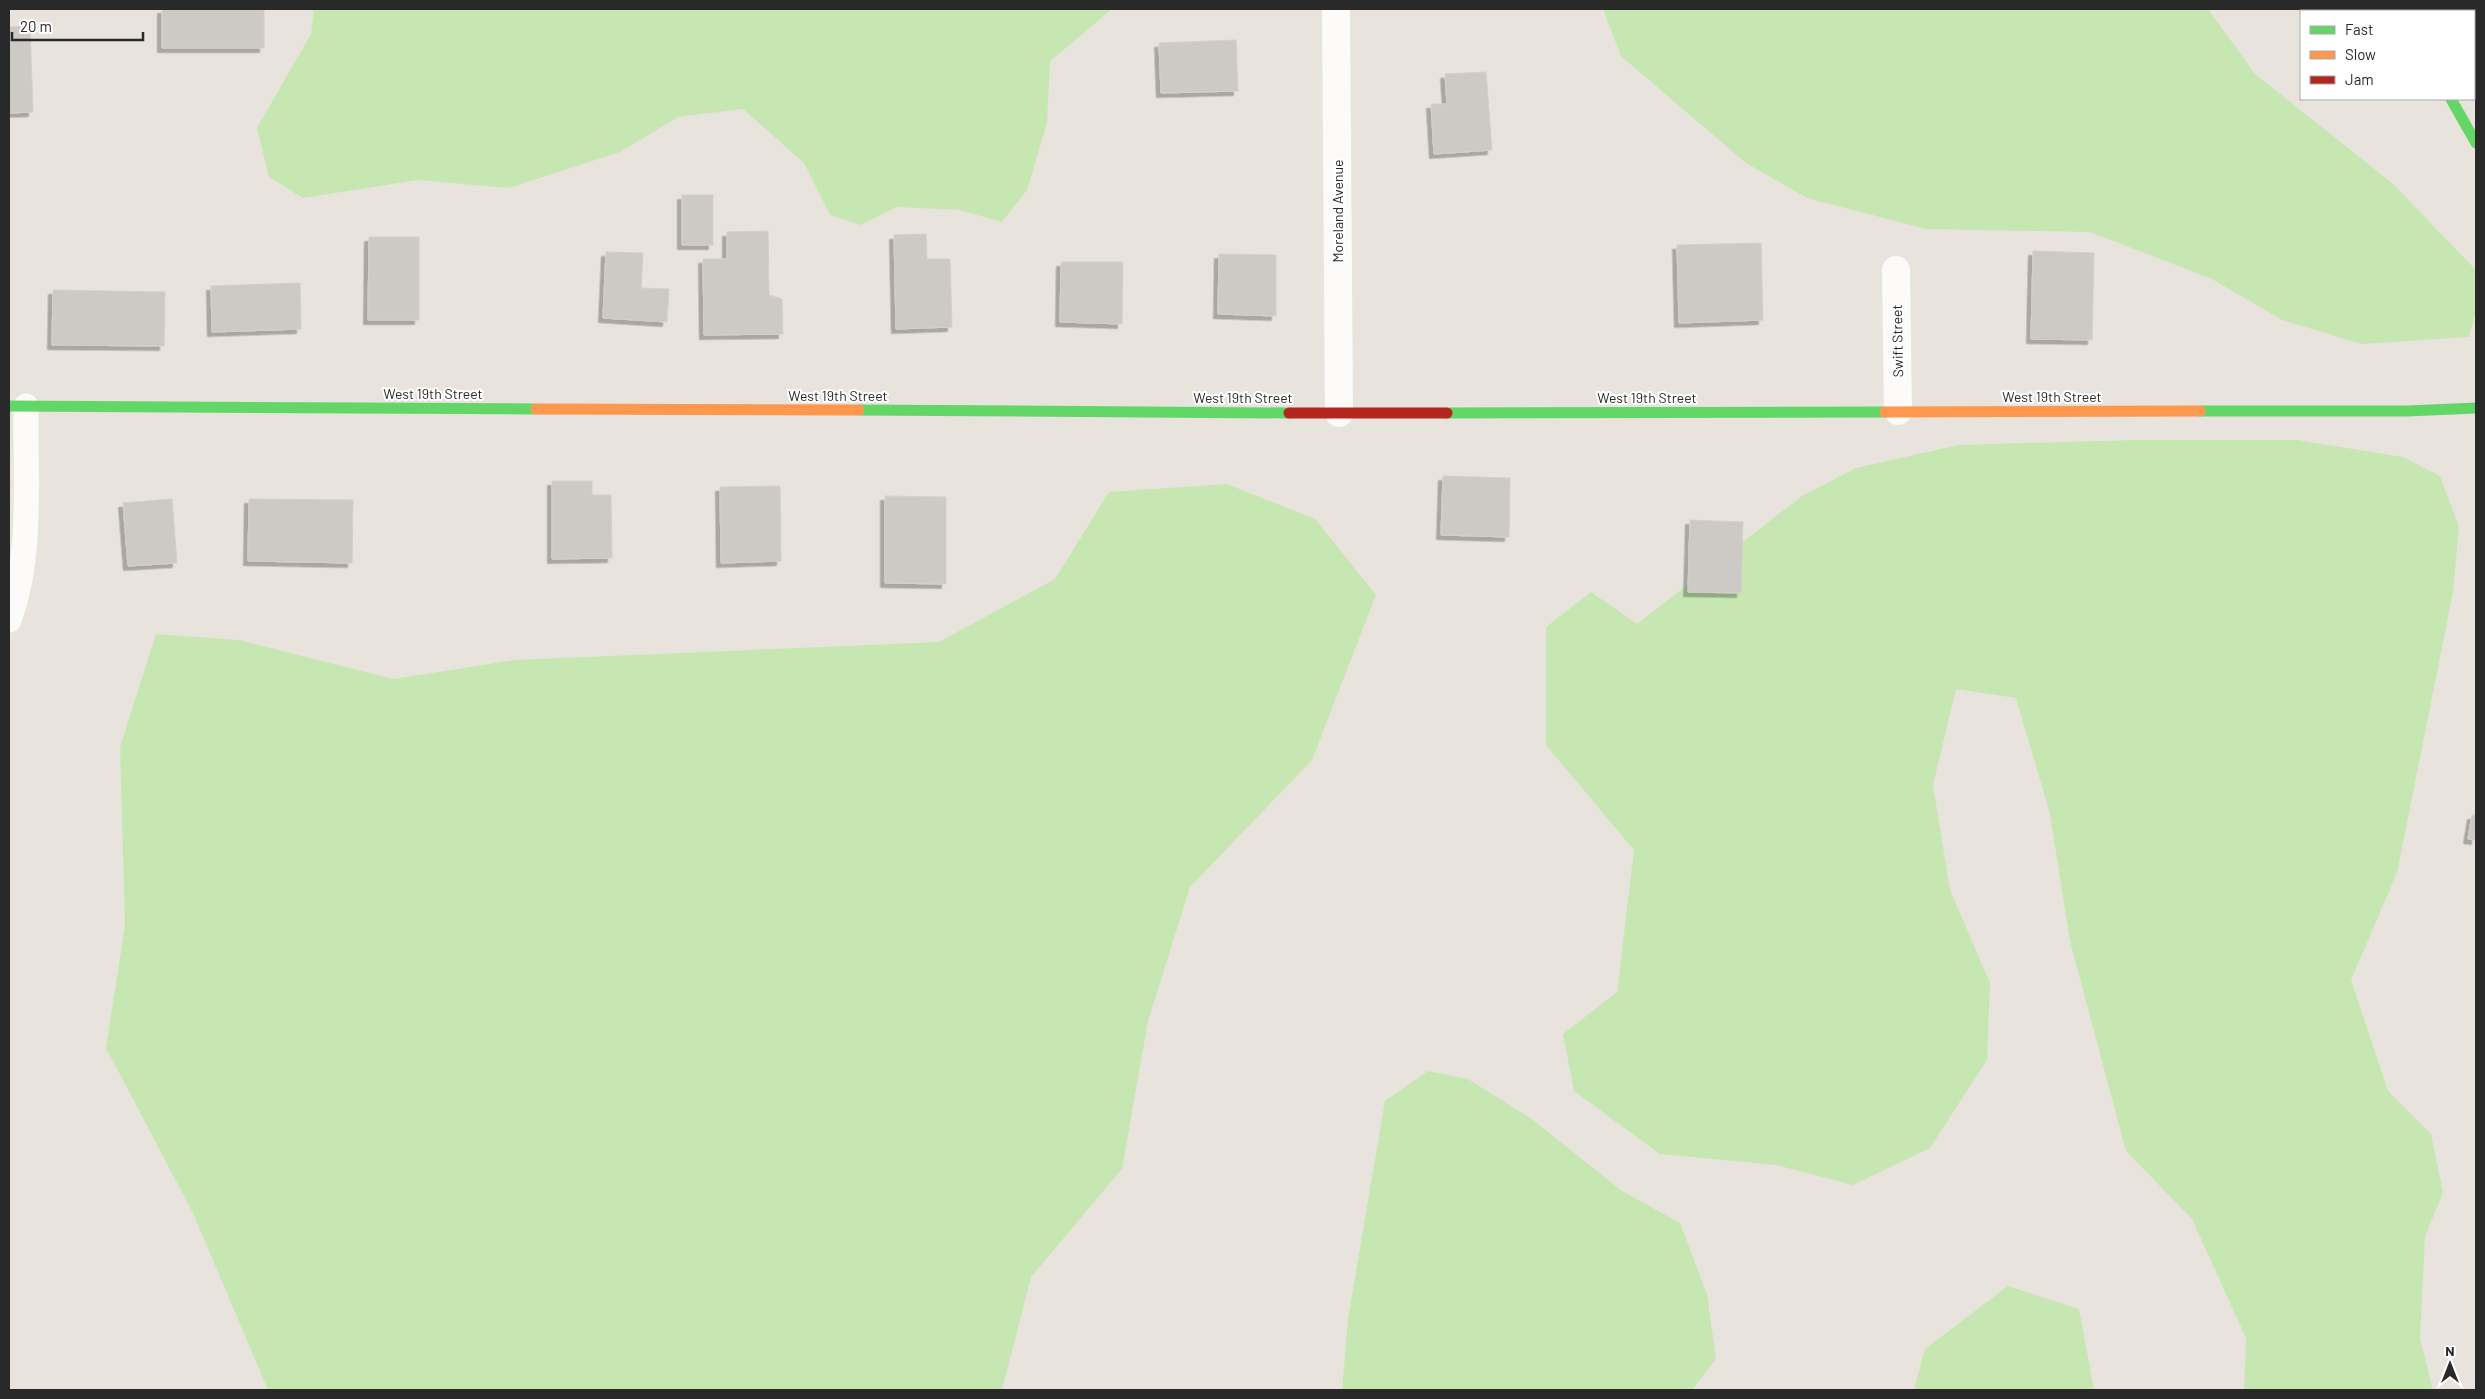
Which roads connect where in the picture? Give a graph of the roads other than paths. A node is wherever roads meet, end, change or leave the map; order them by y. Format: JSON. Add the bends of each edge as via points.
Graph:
{"nodes":[{"id":1,"x":1336,"y":9,"type":"edge"},
{"id":2,"x":2452,"y":100,"type":"edge"},
{"id":3,"x":2476,"y":143,"type":"edge"},
{"id":4,"x":1896,"y":270,"type":"dead end"},
{"id":5,"x":17,"y":406,"type":"edge"},
{"id":6,"x":2476,"y":408,"type":"edge"},
{"id":7,"x":1898,"y":411,"type":"junction"},
{"id":8,"x":1338,"y":413,"type":"junction"},
{"id":9,"x":9,"y":620,"type":"edge"}],
"edges":[{"from":1,"to":8,"type":"street","name":"Moreland Avenue"},
{"from":2,"to":3,"type":"street"},
{"from":4,"to":7,"type":"street","name":"Swift Street"},
{"from":5,"to":8,"type":"street","name":"West 19th Street"},
{"from":5,"to":9,"type":"lane","via":[[24,558],[17,598]]},
{"from":6,"to":7,"type":"street","name":"West 19th Street","via":[[2397,411]]},
{"from":7,"to":8,"type":"street","name":"West 19th Street"}]}
